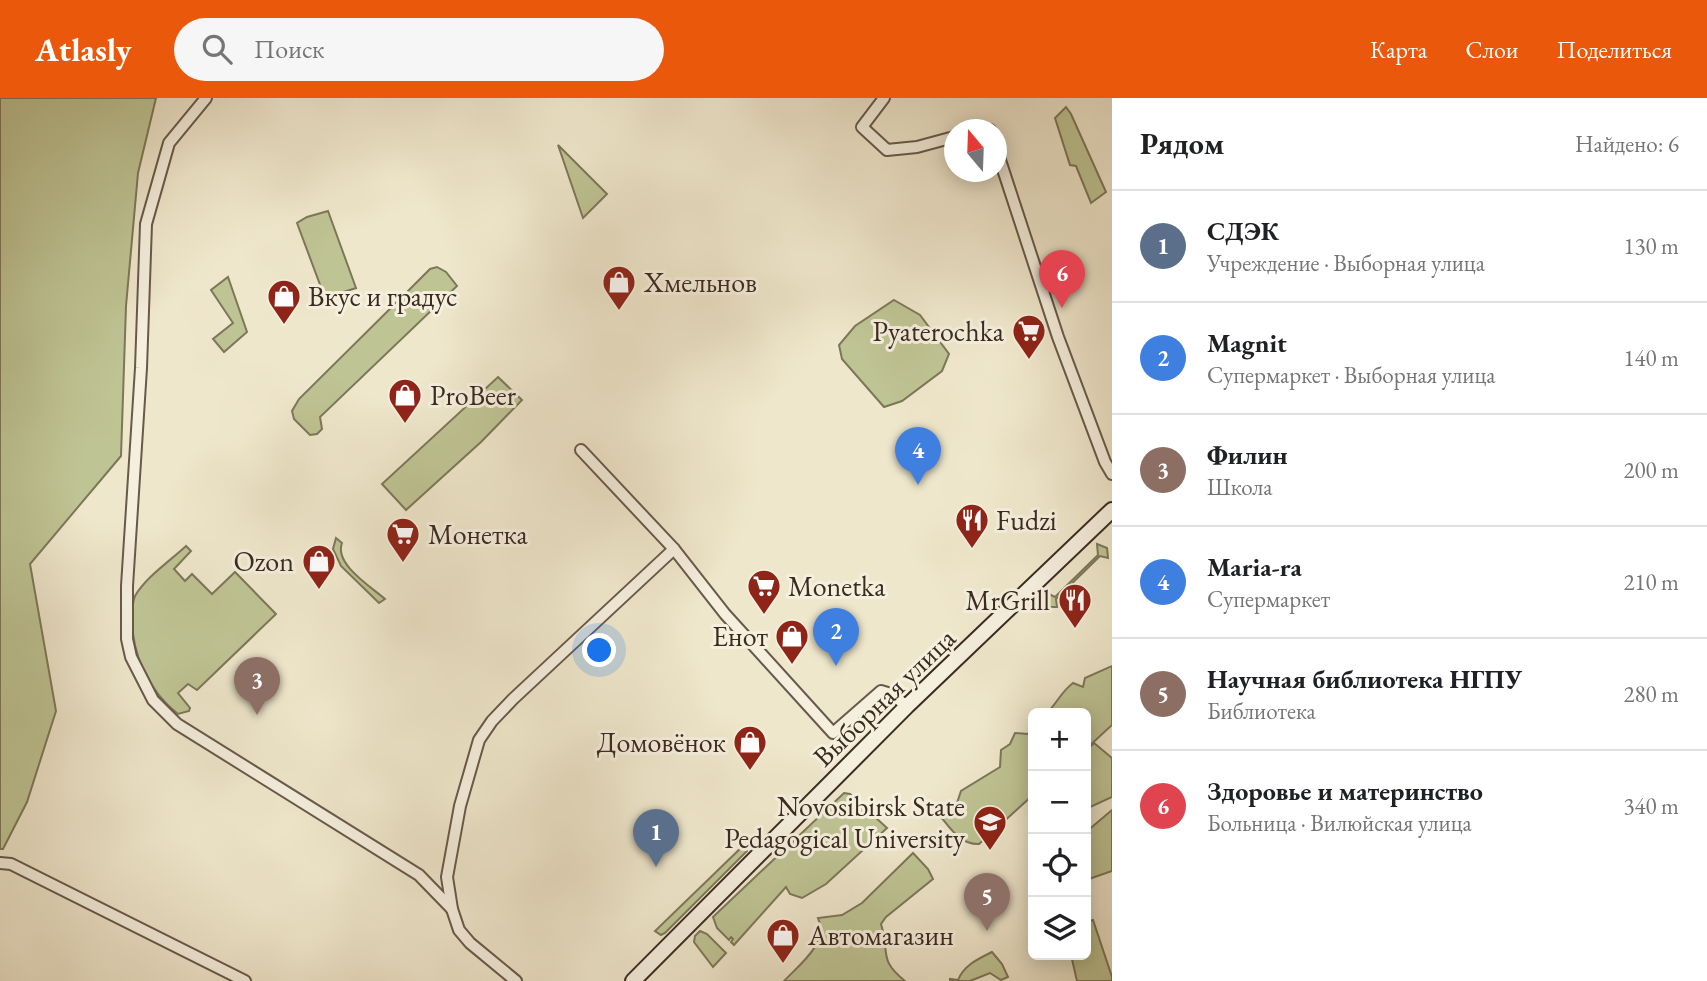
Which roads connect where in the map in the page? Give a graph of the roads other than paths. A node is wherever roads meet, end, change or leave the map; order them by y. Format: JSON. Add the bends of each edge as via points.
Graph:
{"nodes":[{"id":1,"x":206,"y":98,"type":"edge"},
{"id":2,"x":884,"y":98,"type":"edge"},
{"id":3,"x":944,"y":140,"type":"edge"},
{"id":4,"x":1007,"y":182,"type":"edge"},
{"id":5,"x":581,"y":450,"type":"dead end"},
{"id":6,"x":1112,"y":474,"type":"edge"},
{"id":7,"x":1112,"y":510,"type":"edge"},
{"id":8,"x":674,"y":549,"type":"junction"},
{"id":9,"x":907,"y":706,"type":"junction"},
{"id":10,"x":0,"y":863,"type":"edge"},
{"id":11,"x":452,"y":909,"type":"junction"},
{"id":12,"x":245,"y":981,"type":"edge"},
{"id":13,"x":516,"y":981,"type":"edge"},
{"id":14,"x":632,"y":981,"type":"edge"}],
"edges":[{"from":1,"to":11,"type":"street","via":[[169,144],[146,224],[127,586],[131,657],[153,700],[177,724],[419,875]]},
{"from":2,"to":3,"type":"street","via":[[862,127],[887,150]]},
{"from":4,"to":6,"type":"street","via":[[1058,337]]},
{"from":5,"to":8,"type":"street"},
{"from":7,"to":9,"type":"main road","name":"Выборная улица"},
{"from":8,"to":9,"type":"street","via":[[725,614],[833,733],[881,691]]},
{"from":8,"to":11,"type":"street","via":[[513,699],[479,740],[449,860]]},
{"from":9,"to":14,"type":"main road","name":"Выборная улица"},
{"from":10,"to":12,"type":"street","via":[[11,864]]},
{"from":11,"to":13,"type":"street","via":[[459,930],[470,943]]}]}
